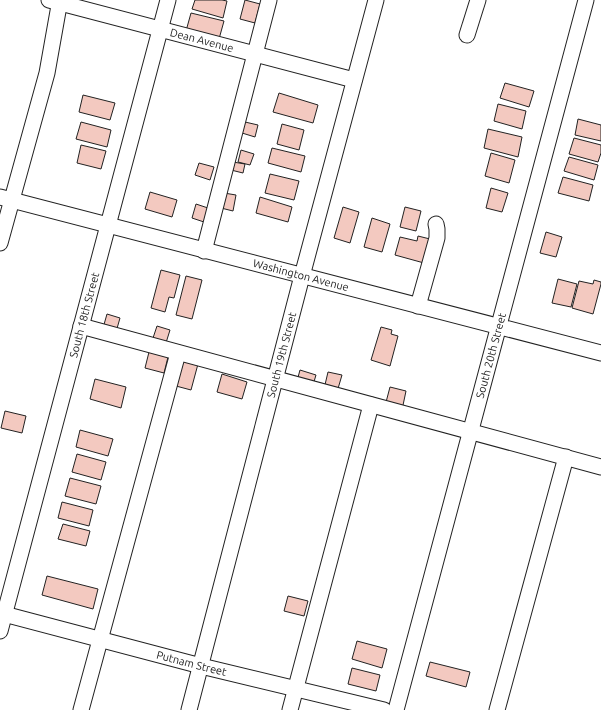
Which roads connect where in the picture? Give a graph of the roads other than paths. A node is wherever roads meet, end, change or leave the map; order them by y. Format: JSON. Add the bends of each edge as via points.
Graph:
{"nodes":[{"id":1,"x":168,"y":0,"type":"edge"},
{"id":2,"x":269,"y":0,"type":"edge"},
{"id":3,"x":376,"y":0,"type":"edge"},
{"id":4,"x":478,"y":0,"type":"edge"},
{"id":5,"x":586,"y":0,"type":"edge"},
{"id":6,"x":56,"y":1,"type":"edge"},
{"id":7,"x":160,"y":29,"type":"junction"},
{"id":8,"x":468,"y":35,"type":"dead end"},
{"id":9,"x":254,"y":54,"type":"junction"},
{"id":10,"x":354,"y":80,"type":"junction"},
{"id":11,"x":5,"y":198,"type":"edge"},
{"id":12,"x":436,"y":224,"type":"dead end"},
{"id":13,"x":108,"y":225,"type":"junction"},
{"id":14,"x":0,"y":243,"type":"edge"},
{"id":15,"x":204,"y":250,"type":"junction"},
{"id":16,"x":302,"y":276,"type":"junction"},
{"id":17,"x":418,"y":306,"type":"junction"},
{"id":18,"x":81,"y":326,"type":"junction"},
{"id":19,"x":498,"y":326,"type":"junction"},
{"id":20,"x":178,"y":353,"type":"junction"},
{"id":21,"x":601,"y":353,"type":"edge"},
{"id":22,"x":275,"y":379,"type":"junction"},
{"id":23,"x":371,"y":404,"type":"junction"},
{"id":24,"x":470,"y":431,"type":"junction"},
{"id":25,"x":566,"y":457,"type":"junction"},
{"id":26,"x":601,"y":467,"type":"edge"},
{"id":27,"x":2,"y":613,"type":"edge"},
{"id":28,"x":0,"y":631,"type":"edge"},
{"id":29,"x":100,"y":639,"type":"junction"},
{"id":30,"x":201,"y":666,"type":"junction"},
{"id":31,"x":296,"y":689,"type":"junction"},
{"id":32,"x":81,"y":710,"type":"edge"},
{"id":33,"x":189,"y":710,"type":"edge"},
{"id":34,"x":290,"y":710,"type":"edge"},
{"id":35,"x":384,"y":710,"type":"edge"},
{"id":36,"x":396,"y":710,"type":"edge"},
{"id":37,"x":497,"y":710,"type":"edge"}],
"edges":[{"from":1,"to":7,"type":"street","name":"South 18th Street"},
{"from":2,"to":9,"type":"street"},
{"from":3,"to":10,"type":"street","name":"South 19th Street"},
{"from":4,"to":8,"type":"street"},
{"from":5,"to":19,"type":"street","name":"South 20th Street"},
{"from":6,"to":7,"type":"street","name":"Dean Avenue"},
{"from":6,"to":11,"type":"street","via":[[47,73]]},
{"from":7,"to":9,"type":"street","name":"Dean Avenue"},
{"from":7,"to":13,"type":"street","name":"South 18th Street"},
{"from":9,"to":10,"type":"street","name":"Dean Avenue"},
{"from":9,"to":15,"type":"street"},
{"from":10,"to":16,"type":"street","name":"South 19th Street"},
{"from":11,"to":13,"type":"street","name":"Washington Avenue"},
{"from":11,"to":14,"type":"street"},
{"from":12,"to":17,"type":"street","via":[[437,238]]},
{"from":13,"to":15,"type":"street","name":"Washington Avenue"},
{"from":13,"to":18,"type":"street","name":"South 18th Street"},
{"from":15,"to":16,"type":"street","name":"Washington Avenue"},
{"from":16,"to":17,"type":"street","name":"Washington Avenue"},
{"from":16,"to":22,"type":"street","name":"South 19th Street"},
{"from":17,"to":19,"type":"street","name":"Washington Avenue"},
{"from":18,"to":20,"type":"street"},
{"from":18,"to":27,"type":"street","name":"South 18th Street"},
{"from":19,"to":21,"type":"street","name":"Washington Avenue"},
{"from":19,"to":24,"type":"street","name":"South 20th Street"},
{"from":20,"to":22,"type":"street"},
{"from":20,"to":29,"type":"street"},
{"from":22,"to":23,"type":"street"},
{"from":22,"to":30,"type":"street","name":"South 19th Street"},
{"from":23,"to":24,"type":"street"},
{"from":23,"to":31,"type":"street"},
{"from":24,"to":25,"type":"street"},
{"from":24,"to":36,"type":"street","name":"South 20th Street"},
{"from":25,"to":26,"type":"street"},
{"from":25,"to":37,"type":"street"},
{"from":27,"to":28,"type":"street","name":"South 18th Street"},
{"from":27,"to":29,"type":"street","name":"Putnam Street"},
{"from":29,"to":30,"type":"street","name":"Putnam Street"},
{"from":29,"to":32,"type":"street"},
{"from":30,"to":31,"type":"street","name":"Putnam Street"},
{"from":30,"to":33,"type":"street","name":"South 19th Street"},
{"from":31,"to":34,"type":"street"},
{"from":31,"to":35,"type":"street","name":"Putnam Street"}]}
